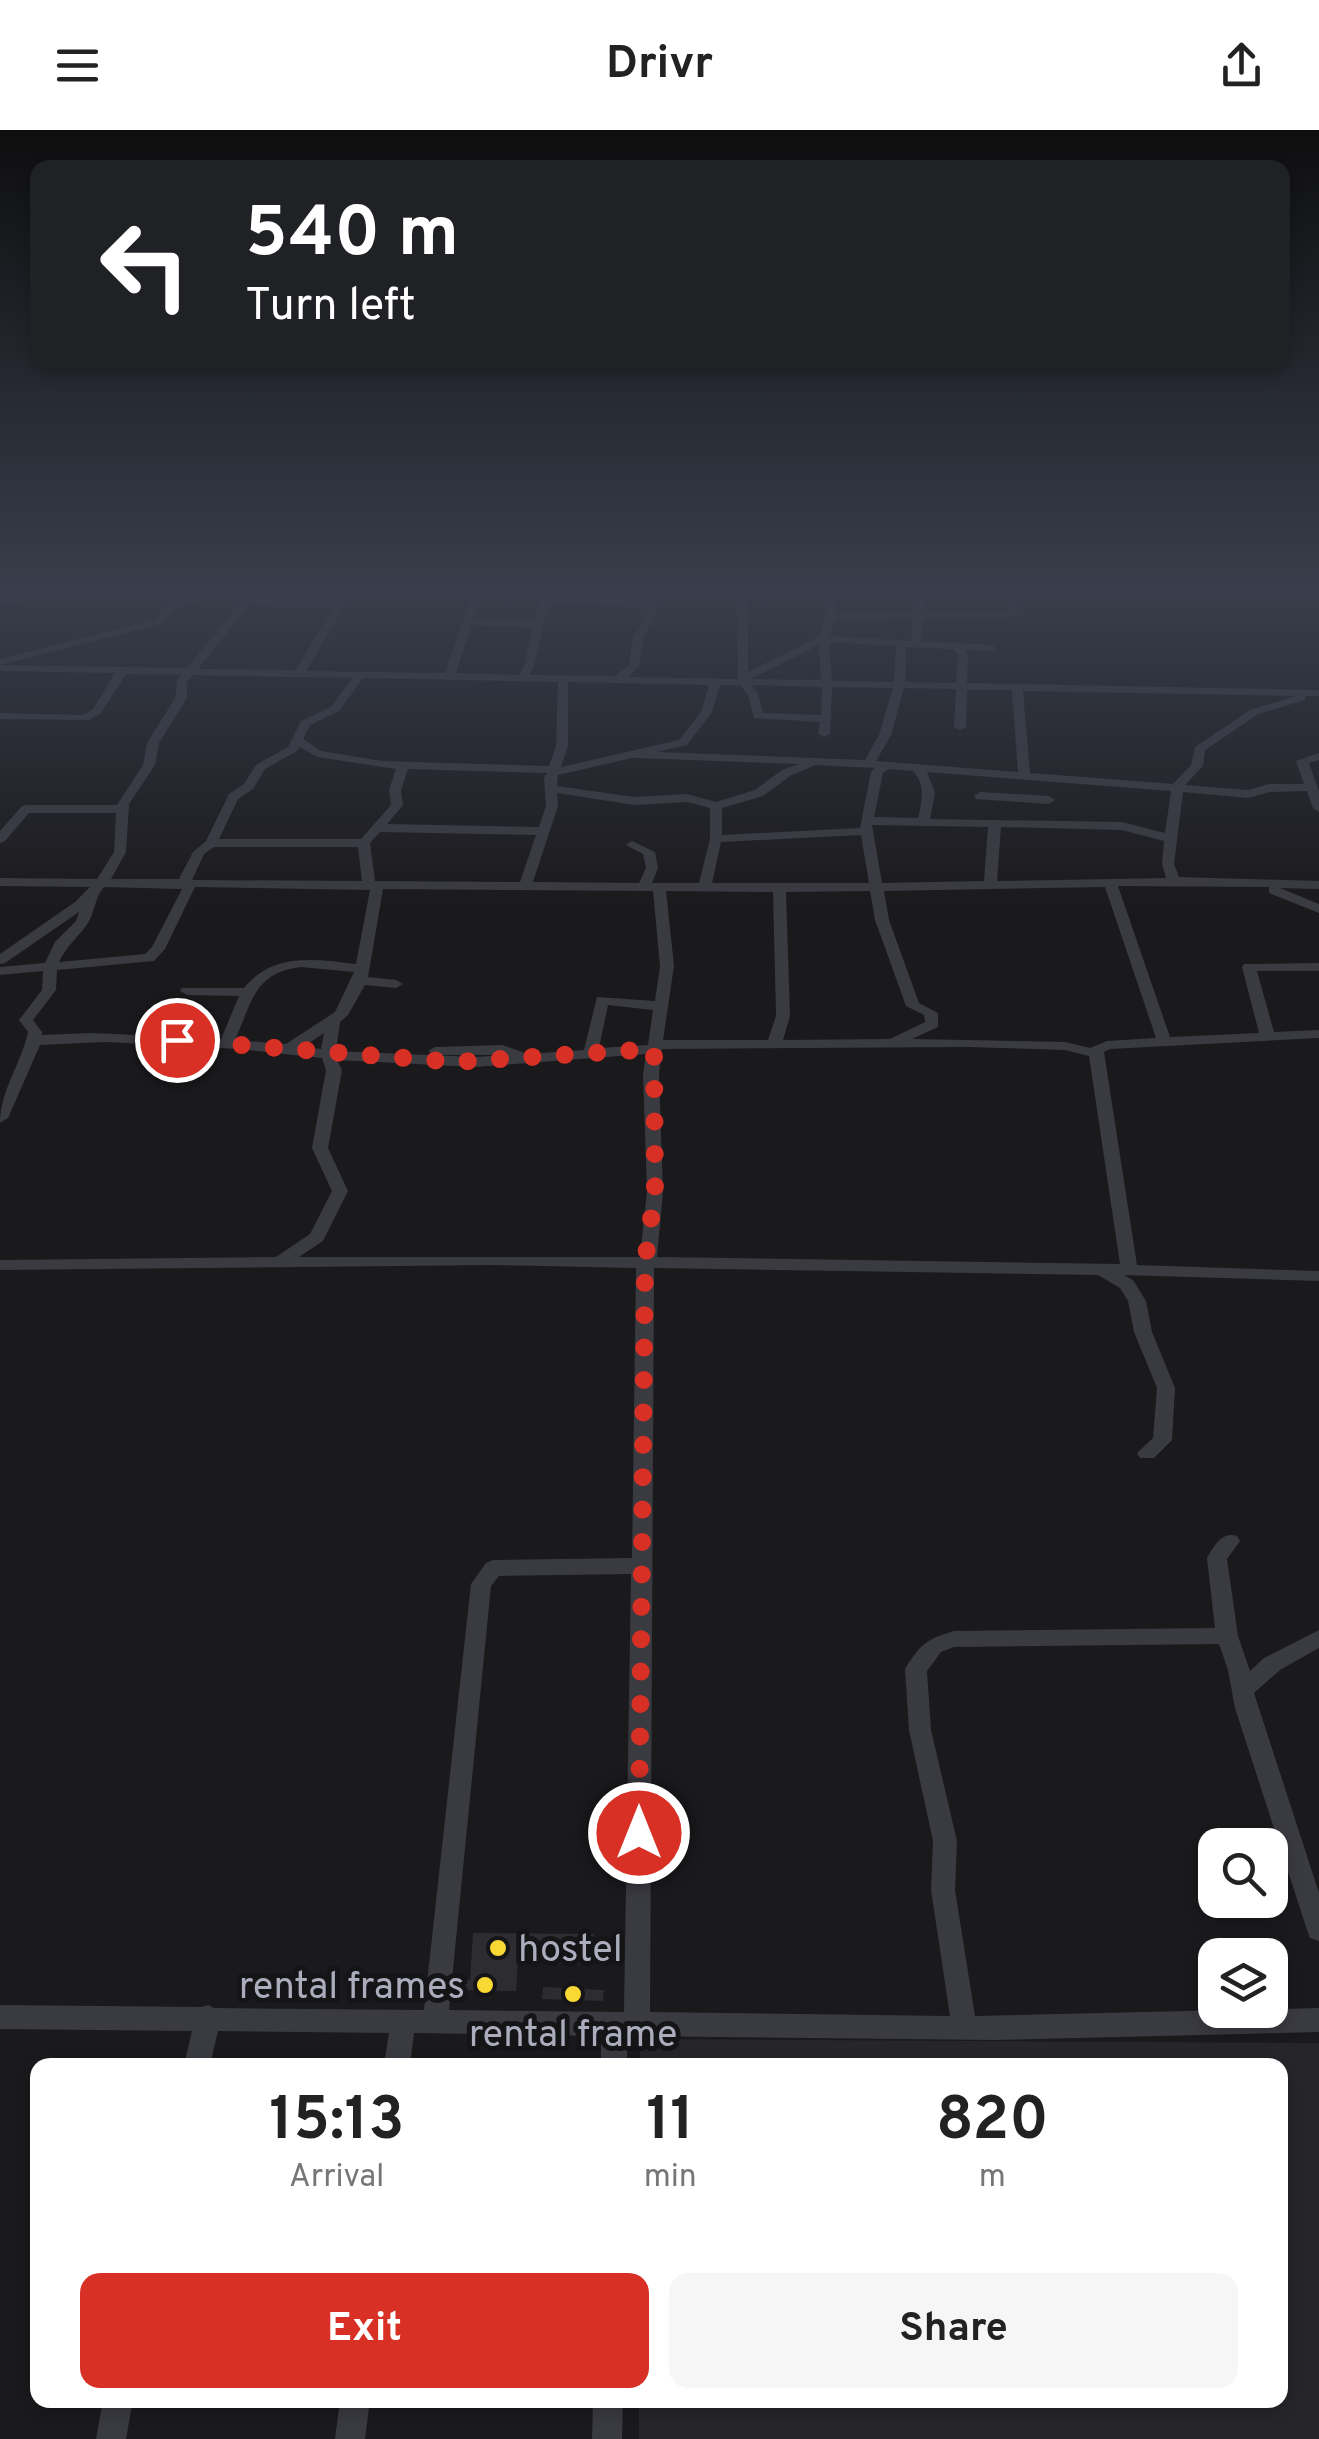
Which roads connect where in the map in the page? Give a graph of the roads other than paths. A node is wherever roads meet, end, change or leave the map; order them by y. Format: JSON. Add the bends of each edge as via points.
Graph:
{"nodes":[{"id":1,"x":108,"y":695,"type":"edge"},
{"id":2,"x":179,"y":695,"type":"edge"},
{"id":3,"x":346,"y":695,"type":"edge"},
{"id":4,"x":563,"y":695,"type":"edge"},
{"id":5,"x":711,"y":695,"type":"edge"},
{"id":6,"x":753,"y":695,"type":"edge"},
{"id":7,"x":825,"y":695,"type":"edge"},
{"id":8,"x":896,"y":695,"type":"edge"},
{"id":9,"x":960,"y":695,"type":"edge"},
{"id":10,"x":1018,"y":695,"type":"edge"},
{"id":11,"x":1269,"y":695,"type":"edge"},
{"id":12,"x":1315,"y":696,"type":"edge"},
{"id":13,"x":0,"y":716,"type":"edge"},
{"id":14,"x":826,"y":719,"type":"junction"},
{"id":15,"x":960,"y":727,"type":"dead end"},
{"id":16,"x":824,"y":734,"type":"dead end"},
{"id":17,"x":299,"y":741,"type":"junction"},
{"id":18,"x":636,"y":756,"type":"junction"},
{"id":19,"x":1319,"y":756,"type":"edge"},
{"id":20,"x":819,"y":762,"type":"junction"},
{"id":21,"x":403,"y":764,"type":"junction"},
{"id":22,"x":868,"y":764,"type":"junction"},
{"id":23,"x":887,"y":766,"type":"junction"},
{"id":24,"x":916,"y":767,"type":"junction"},
{"id":25,"x":556,"y":770,"type":"junction"},
{"id":26,"x":993,"y":772,"type":"junction"},
{"id":27,"x":1024,"y":776,"type":"junction"},
{"id":28,"x":1178,"y":786,"type":"junction"},
{"id":29,"x":1312,"y":787,"type":"junction"},
{"id":30,"x":552,"y":789,"type":"junction"},
{"id":31,"x":980,"y":796,"type":"junction"},
{"id":32,"x":1049,"y":800,"type":"dead end"},
{"id":33,"x":716,"y":806,"type":"junction"},
{"id":34,"x":1319,"y":808,"type":"edge"},
{"id":35,"x":122,"y":810,"type":"junction"},
{"id":36,"x":922,"y":822,"type":"junction"},
{"id":37,"x":974,"y":823,"type":"junction"},
{"id":38,"x":995,"y":823,"type":"junction"},
{"id":39,"x":867,"y":826,"type":"junction"},
{"id":40,"x":380,"y":828,"type":"junction"},
{"id":41,"x":542,"y":831,"type":"junction"},
{"id":42,"x":0,"y":838,"type":"edge"},
{"id":43,"x":1173,"y":838,"type":"junction"},
{"id":44,"x":716,"y":839,"type":"junction"},
{"id":45,"x":211,"y":843,"type":"junction"},
{"id":46,"x":364,"y":843,"type":"junction"},
{"id":47,"x":632,"y":844,"type":"dead end"},
{"id":48,"x":0,"y":882,"type":"edge"},
{"id":49,"x":1174,"y":882,"type":"junction"},
{"id":50,"x":1110,"y":883,"type":"junction"},
{"id":51,"x":990,"y":884,"type":"junction"},
{"id":52,"x":186,"y":885,"type":"junction"},
{"id":53,"x":652,"y":885,"type":"junction"},
{"id":54,"x":705,"y":885,"type":"junction"},
{"id":55,"x":876,"y":885,"type":"junction"},
{"id":56,"x":1259,"y":885,"type":"junction"},
{"id":57,"x":1319,"y":885,"type":"edge"},
{"id":58,"x":373,"y":886,"type":"junction"},
{"id":59,"x":525,"y":886,"type":"junction"},
{"id":60,"x":780,"y":887,"type":"junction"},
{"id":61,"x":96,"y":890,"type":"junction"},
{"id":62,"x":1319,"y":909,"type":"edge"},
{"id":63,"x":0,"y":960,"type":"edge"},
{"id":64,"x":50,"y":966,"type":"junction"},
{"id":65,"x":1319,"y":966,"type":"edge"},
{"id":66,"x":0,"y":970,"type":"edge"},
{"id":67,"x":361,"y":974,"type":"junction"},
{"id":68,"x":396,"y":984,"type":"dead end"},
{"id":69,"x":187,"y":991,"type":"dead end"},
{"id":70,"x":248,"y":992,"type":"junction"},
{"id":71,"x":660,"y":1006,"type":"junction"},
{"id":72,"x":333,"y":1022,"type":"junction"},
{"id":73,"x":1319,"y":1034,"type":"edge"},
{"id":74,"x":1268,"y":1036,"type":"junction"},
{"id":75,"x":228,"y":1040,"type":"junction"},
{"id":76,"x":34,"y":1041,"type":"junction"},
{"id":77,"x":774,"y":1044,"type":"junction"},
{"id":78,"x":890,"y":1044,"type":"junction"},
{"id":79,"x":1165,"y":1044,"type":"junction"},
{"id":80,"x":655,"y":1047,"type":"junction"},
{"id":81,"x":291,"y":1048,"type":"junction"},
{"id":82,"x":591,"y":1053,"type":"junction"},
{"id":83,"x":1094,"y":1054,"type":"junction"},
{"id":84,"x":328,"y":1055,"type":"junction"},
{"id":85,"x":0,"y":1118,"type":"edge"},
{"id":86,"x":274,"y":1262,"type":"junction"},
{"id":87,"x":646,"y":1262,"type":"junction"},
{"id":88,"x":0,"y":1265,"type":"edge"},
{"id":89,"x":1129,"y":1270,"type":"junction"},
{"id":90,"x":1105,"y":1272,"type":"junction"},
{"id":91,"x":1319,"y":1276,"type":"edge"},
{"id":92,"x":1148,"y":1453,"type":"dead end"},
{"id":93,"x":1230,"y":1541,"type":"dead end"},
{"id":94,"x":642,"y":1566,"type":"junction"},
{"id":95,"x":1227,"y":1636,"type":"junction"},
{"id":96,"x":1319,"y":1638,"type":"edge"},
{"id":97,"x":1244,"y":1689,"type":"junction"},
{"id":98,"x":1319,"y":1930,"type":"edge"},
{"id":99,"x":0,"y":2017,"type":"edge"},
{"id":100,"x":208,"y":2018,"type":"junction"},
{"id":101,"x":1319,"y":2020,"type":"edge"},
{"id":102,"x":402,"y":2022,"type":"junction"},
{"id":103,"x":436,"y":2023,"type":"junction"},
{"id":104,"x":626,"y":2024,"type":"junction"},
{"id":105,"x":964,"y":2026,"type":"junction"},
{"id":106,"x":199,"y":2058,"type":"edge"},
{"id":107,"x":398,"y":2058,"type":"edge"},
{"id":108,"x":616,"y":2058,"type":"edge"},
{"id":109,"x":117,"y":2408,"type":"edge"},
{"id":110,"x":354,"y":2408,"type":"edge"},
{"id":111,"x":608,"y":2408,"type":"edge"},
{"id":112,"x":111,"y":2439,"type":"edge"},
{"id":113,"x":350,"y":2439,"type":"edge"},
{"id":114,"x":607,"y":2439,"type":"edge"}],
"edges":[{"from":1,"to":13,"type":"street","via":[[86,718]]},
{"from":2,"to":35,"type":"street"},
{"from":3,"to":17,"type":"street","via":[[335,710],[304,724]]},
{"from":4,"to":25,"type":"street"},
{"from":5,"to":18,"type":"street","via":[[687,740]]},
{"from":6,"to":14,"type":"street","via":[[758,716]]},
{"from":7,"to":14,"type":"street"},
{"from":8,"to":22,"type":"street"},
{"from":9,"to":15,"type":"street"},
{"from":10,"to":27,"type":"street"},
{"from":11,"to":12,"type":"street"},
{"from":12,"to":28,"type":"street","via":[[1254,712],[1209,741]]},
{"from":14,"to":16,"type":"street"},
{"from":17,"to":21,"type":"street","via":[[317,754]]},
{"from":17,"to":45,"type":"street","via":[[260,766],[233,797]]},
{"from":18,"to":20,"type":"street"},
{"from":18,"to":25,"type":"street"},
{"from":19,"to":29,"type":"street","via":[[1302,761]]},
{"from":20,"to":22,"type":"street"},
{"from":20,"to":33,"type":"street"},
{"from":21,"to":25,"type":"street"},
{"from":21,"to":40,"type":"street","via":[[397,805]]},
{"from":22,"to":23,"type":"street"},
{"from":23,"to":24,"type":"street"},
{"from":23,"to":39,"type":"street","via":[[877,772]]},
{"from":24,"to":26,"type":"street"},
{"from":24,"to":36,"type":"street","via":[[931,794]]},
{"from":25,"to":30,"type":"street"},
{"from":26,"to":27,"type":"street"},
{"from":26,"to":31,"type":"street"},
{"from":27,"to":28,"type":"street"},
{"from":28,"to":29,"type":"street","via":[[1248,794]]},
{"from":28,"to":43,"type":"street"},
{"from":29,"to":34,"type":"street"},
{"from":30,"to":33,"type":"street"},
{"from":30,"to":41,"type":"street"},
{"from":31,"to":32,"type":"street"},
{"from":31,"to":37,"type":"street"},
{"from":33,"to":44,"type":"street"},
{"from":35,"to":42,"type":"street","via":[[19,808]]},
{"from":35,"to":61,"type":"street","via":[[120,852]]},
{"from":36,"to":37,"type":"street"},
{"from":36,"to":39,"type":"street"},
{"from":37,"to":38,"type":"street"},
{"from":38,"to":43,"type":"street","via":[[1122,826]]},
{"from":38,"to":51,"type":"street"},
{"from":39,"to":44,"type":"street"},
{"from":39,"to":55,"type":"street"},
{"from":40,"to":41,"type":"street"},
{"from":40,"to":46,"type":"street"},
{"from":41,"to":59,"type":"street"},
{"from":43,"to":49,"type":"street","via":[[1168,864]]},
{"from":44,"to":54,"type":"street"},
{"from":45,"to":46,"type":"street"},
{"from":45,"to":52,"type":"street","via":[[199,852]]},
{"from":46,"to":58,"type":"street","via":[[363,867]]},
{"from":47,"to":53,"type":"street","via":[[650,852]]},
{"from":48,"to":61,"type":"street"},
{"from":49,"to":50,"type":"street"},
{"from":49,"to":56,"type":"street"},
{"from":50,"to":51,"type":"street"},
{"from":50,"to":79,"type":"street"},
{"from":51,"to":55,"type":"street"},
{"from":52,"to":58,"type":"street"},
{"from":52,"to":61,"type":"street"},
{"from":52,"to":64,"type":"street","via":[[149,958]]},
{"from":53,"to":54,"type":"street"},
{"from":53,"to":59,"type":"street"},
{"from":53,"to":71,"type":"street","via":[[667,966]]},
{"from":54,"to":60,"type":"street"},
{"from":55,"to":60,"type":"street"},
{"from":55,"to":78,"type":"street","via":[[913,1006],[930,1013],[933,1024]]},
{"from":56,"to":57,"type":"street"},
{"from":56,"to":62,"type":"street"},
{"from":58,"to":59,"type":"street"},
{"from":58,"to":67,"type":"street"},
{"from":60,"to":77,"type":"street","via":[[783,1016]]},
{"from":61,"to":63,"type":"street"},
{"from":61,"to":64,"type":"street"},
{"from":64,"to":66,"type":"street"},
{"from":64,"to":76,"type":"street","via":[[49,990],[26,1020]]},
{"from":65,"to":74,"type":"street","via":[[1249,967]]},
{"from":67,"to":68,"type":"street"},
{"from":67,"to":70,"type":"street","via":[[278,964]]},
{"from":67,"to":72,"type":"street"},
{"from":69,"to":70,"type":"street"},
{"from":70,"to":75,"type":"street"},
{"from":71,"to":80,"type":"street"},
{"from":71,"to":82,"type":"street","via":[[602,1000]]},
{"from":72,"to":81,"type":"street"},
{"from":72,"to":84,"type":"street"},
{"from":73,"to":74,"type":"street"},
{"from":74,"to":79,"type":"street"},
{"from":75,"to":76,"type":"street","via":[[114,1034]]},
{"from":75,"to":81,"type":"street"},
{"from":76,"to":85,"type":"street"},
{"from":77,"to":78,"type":"street"},
{"from":77,"to":80,"type":"street"},
{"from":78,"to":83,"type":"street","via":[[1065,1046]]},
{"from":79,"to":83,"type":"street","via":[[1107,1045]]},
{"from":80,"to":82,"type":"street"},
{"from":80,"to":87,"type":"street","via":[[655,1191]]},
{"from":81,"to":84,"type":"street"},
{"from":82,"to":84,"type":"street"},
{"from":83,"to":89,"type":"street"},
{"from":84,"to":86,"type":"street","via":[[334,1070],[320,1148],[340,1191],[311,1244]]},
{"from":86,"to":87,"type":"street"},
{"from":86,"to":88,"type":"street"},
{"from":87,"to":90,"type":"street"},
{"from":87,"to":94,"type":"street"},
{"from":89,"to":90,"type":"street"},
{"from":89,"to":91,"type":"street"},
{"from":90,"to":92,"type":"street","via":[[1127,1284],[1137,1300],[1166,1388],[1162,1440]]},
{"from":93,"to":95,"type":"street","via":[[1217,1558]]},
{"from":94,"to":103,"type":"street","via":[[493,1568],[481,1584]]},
{"from":94,"to":104,"type":"street"},
{"from":95,"to":97,"type":"street"},
{"from":95,"to":105,"type":"street","via":[[954,1639],[933,1646],[916,1669],[920,1730],[945,1840],[943,1890]]},
{"from":96,"to":97,"type":"street"},
{"from":97,"to":98,"type":"street"},
{"from":99,"to":100,"type":"street"},
{"from":100,"to":102,"type":"street"},
{"from":100,"to":106,"type":"street"},
{"from":101,"to":105,"type":"street"},
{"from":102,"to":103,"type":"street"},
{"from":102,"to":107,"type":"street"},
{"from":103,"to":104,"type":"street"},
{"from":104,"to":105,"type":"street"},
{"from":104,"to":108,"type":"street"},
{"from":109,"to":112,"type":"street"},
{"from":110,"to":113,"type":"street"},
{"from":111,"to":114,"type":"street"}]}
